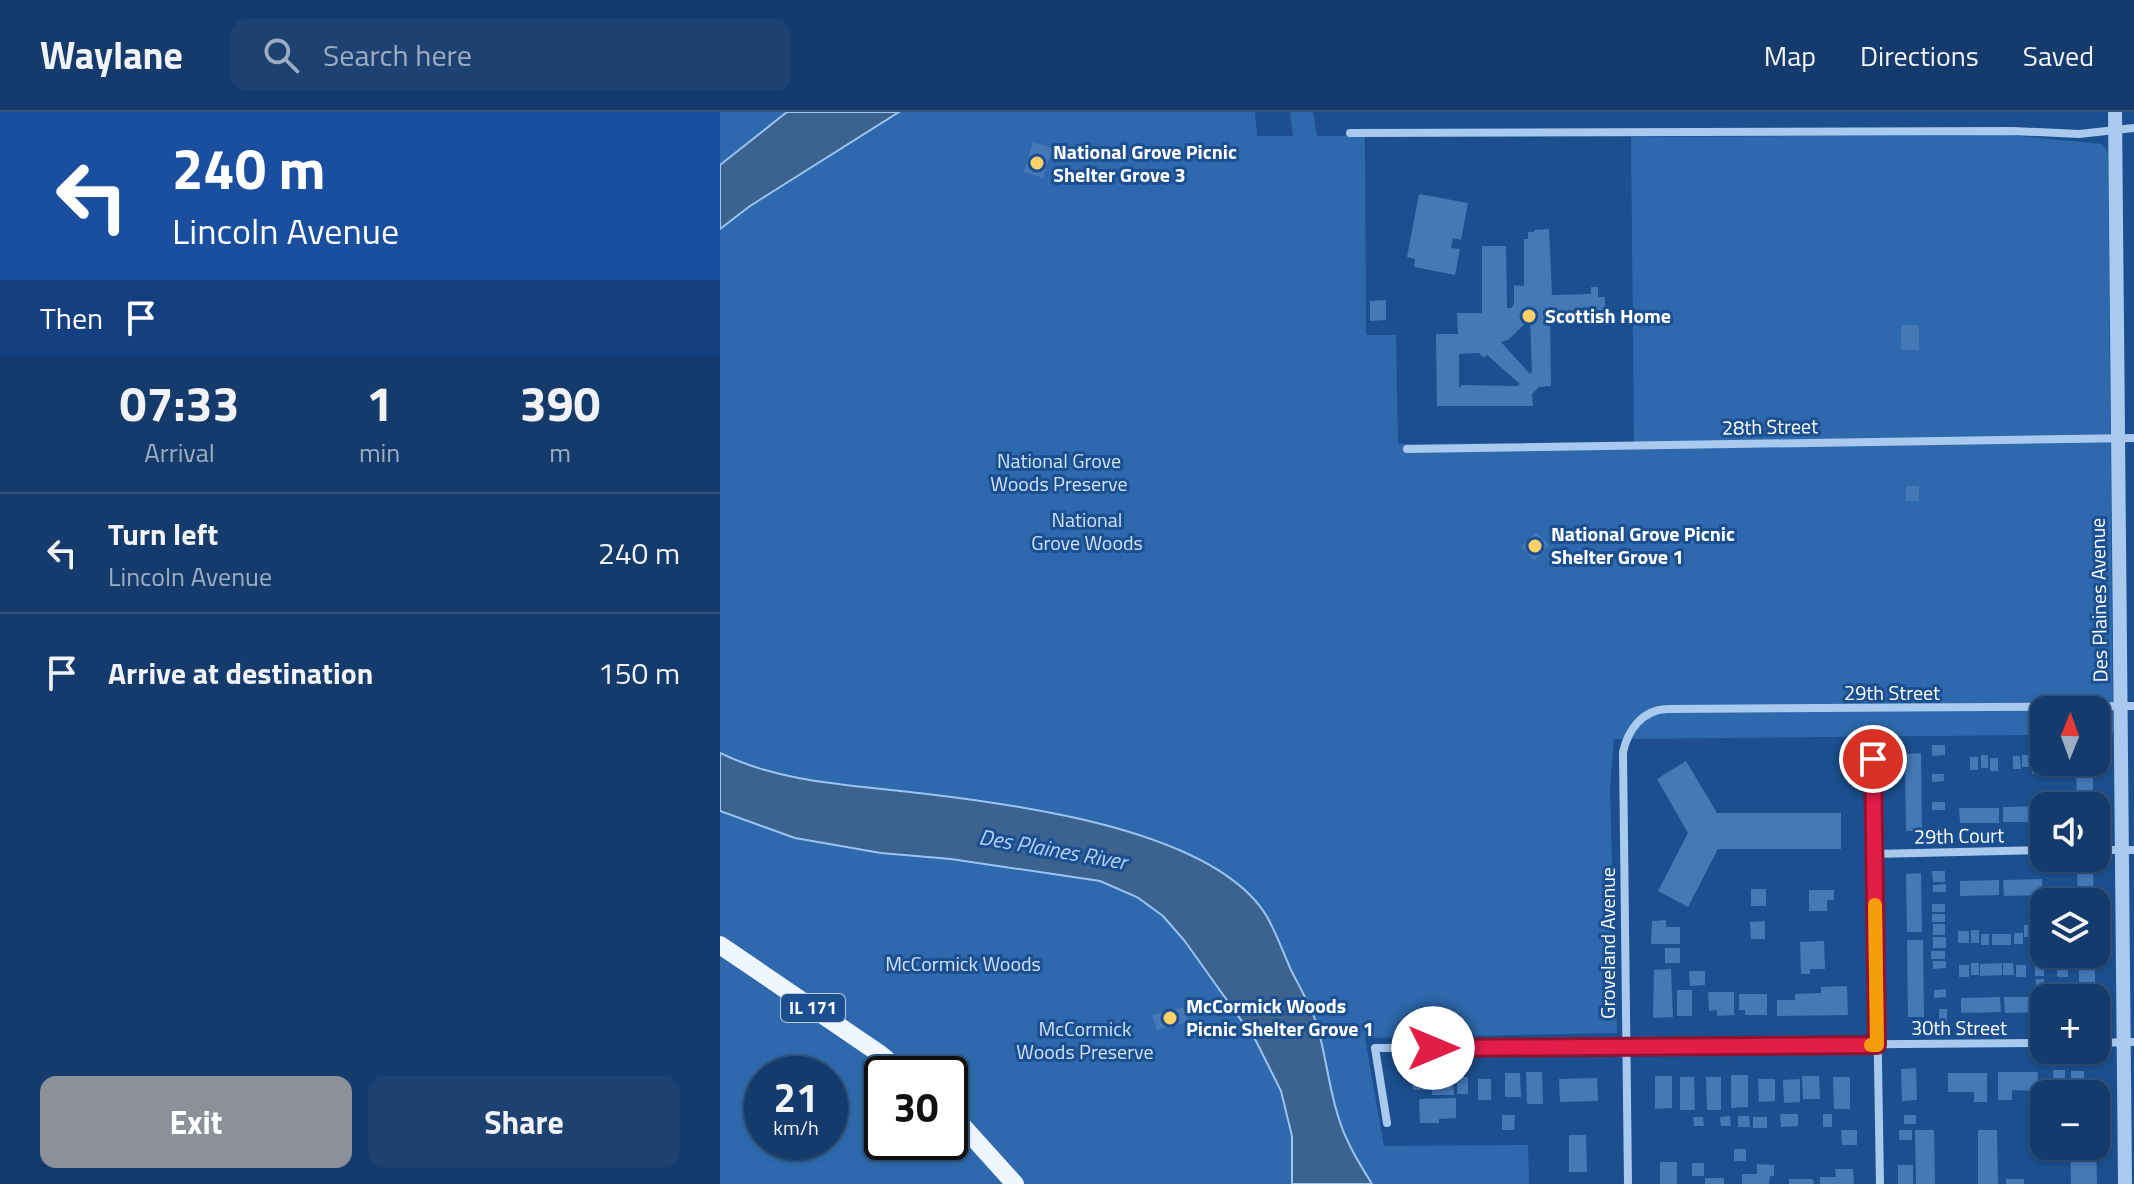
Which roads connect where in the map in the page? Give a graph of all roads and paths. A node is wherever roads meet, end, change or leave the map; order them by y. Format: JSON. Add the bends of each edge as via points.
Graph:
{"nodes":[{"id":1,"x":2115,"y":112,"type":"edge"},
{"id":2,"x":2134,"y":128,"type":"edge"},
{"id":3,"x":2115,"y":130,"type":"junction"},
{"id":4,"x":1350,"y":133,"type":"dead end"},
{"id":5,"x":2117,"y":438,"type":"junction"},
{"id":6,"x":2134,"y":438,"type":"edge"},
{"id":7,"x":1407,"y":449,"type":"dead end"},
{"id":8,"x":2127,"y":706,"type":"edge"},
{"id":9,"x":1651,"y":711,"type":"joint"},
{"id":10,"x":1873,"y":759,"type":"dead end"},
{"id":11,"x":2030,"y":850,"type":"edge"},
{"id":12,"x":2128,"y":850,"type":"edge"},
{"id":13,"x":1874,"y":854,"type":"junction"},
{"id":14,"x":720,"y":945,"type":"edge"},
{"id":15,"x":2129,"y":1042,"type":"edge"},
{"id":16,"x":2030,"y":1043,"type":"edge"},
{"id":17,"x":1877,"y":1045,"type":"junction"},
{"id":18,"x":1625,"y":1048,"type":"junction"},
{"id":19,"x":882,"y":1056,"type":"edge"},
{"id":20,"x":1387,"y":1123,"type":"dead end"},
{"id":21,"x":968,"y":1132,"type":"edge"},
{"id":22,"x":1015,"y":1184,"type":"edge"},
{"id":23,"x":1628,"y":1184,"type":"edge"},
{"id":24,"x":1880,"y":1184,"type":"edge"},
{"id":25,"x":2125,"y":1184,"type":"edge"}],
"edges":[{"from":1,"to":3,"type":"street","name":"Des Plaines Avenue"},
{"from":2,"to":3,"type":"street"},
{"from":3,"to":4,"type":"street"},
{"from":3,"to":5,"type":"street","name":"Des Plaines Avenue"},
{"from":5,"to":6,"type":"street","name":"28th Street"},
{"from":5,"to":7,"type":"street","name":"28th Street"},
{"from":5,"to":8,"type":"street","name":"Des Plaines Avenue"},
{"from":8,"to":9,"type":"street","name":"29th Street"},
{"from":8,"to":12,"type":"street","name":"Des Plaines Avenue"},
{"from":9,"to":18,"type":"street","name":"Groveland Avenue","via":[[1633,728],[1623,752]]},
{"from":10,"to":13,"type":"street"},
{"from":11,"to":13,"type":"street","name":"29th Court"},
{"from":12,"to":15,"type":"street","name":"Des Plaines Avenue"},
{"from":13,"to":17,"type":"street"},
{"from":14,"to":19,"type":"main road","number":"IL 171"},
{"from":15,"to":25,"type":"street","name":"Des Plaines Avenue"},
{"from":16,"to":17,"type":"street","name":"30th Street"},
{"from":17,"to":18,"type":"street","name":"30th Street"},
{"from":17,"to":24,"type":"street"},
{"from":18,"to":20,"type":"street","name":"30th Street","via":[[1375,1048]]},
{"from":18,"to":23,"type":"street","name":"Groveland Avenue"},
{"from":21,"to":22,"type":"main road"}]}
